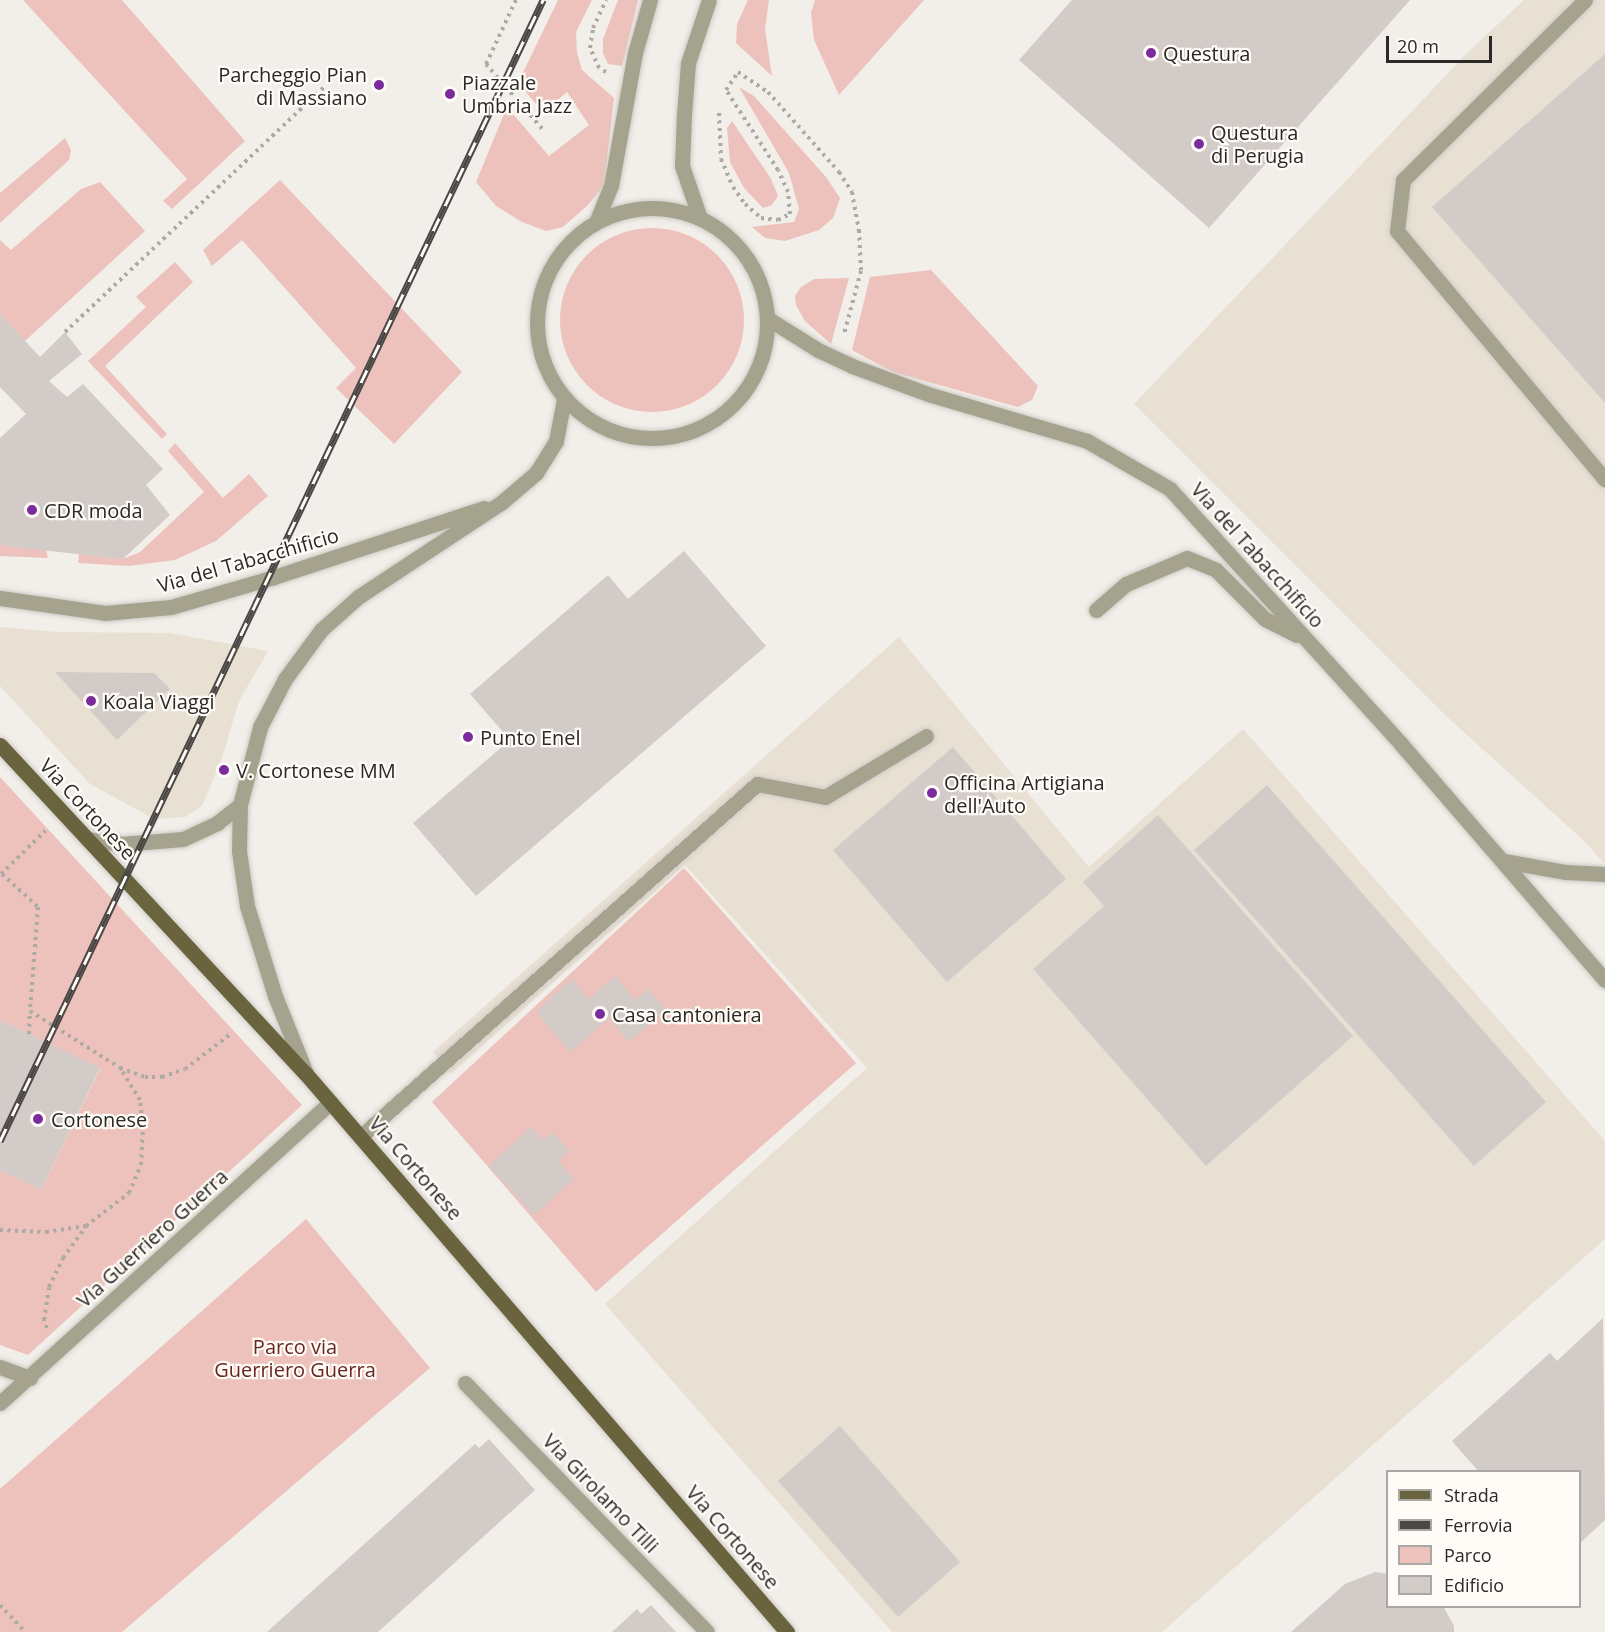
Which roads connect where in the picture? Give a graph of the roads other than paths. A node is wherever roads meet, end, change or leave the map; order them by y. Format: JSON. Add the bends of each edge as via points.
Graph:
{"nodes":[{"id":1,"x":650,"y":0,"type":"edge"},
{"id":2,"x":709,"y":0,"type":"edge"},
{"id":3,"x":1585,"y":0,"type":"edge"},
{"id":4,"x":700,"y":218,"type":"junction"},
{"id":5,"x":597,"y":220,"type":"junction"},
{"id":6,"x":767,"y":318,"type":"junction"},
{"id":7,"x":564,"y":399,"type":"junction"},
{"id":8,"x":1605,"y":480,"type":"edge"},
{"id":9,"x":502,"y":502,"type":"junction"},
{"id":10,"x":0,"y":598,"type":"edge"},
{"id":11,"x":1096,"y":610,"type":"dead end"},
{"id":12,"x":1304,"y":639,"type":"junction"},
{"id":13,"x":926,"y":736,"type":"dead end"},
{"id":14,"x":0,"y":745,"type":"edge"},
{"id":15,"x":240,"y":805,"type":"junction"},
{"id":16,"x":87,"y":839,"type":"junction"},
{"id":17,"x":1504,"y":861,"type":"junction"},
{"id":18,"x":1605,"y":873,"type":"edge"},
{"id":19,"x":1605,"y":980,"type":"edge"},
{"id":20,"x":306,"y":1074,"type":"junction"},
{"id":21,"x":331,"y":1102,"type":"junction"},
{"id":22,"x":361,"y":1136,"type":"junction"},
{"id":23,"x":0,"y":1366,"type":"edge"},
{"id":24,"x":30,"y":1378,"type":"junction"},
{"id":25,"x":465,"y":1383,"type":"dead end"},
{"id":26,"x":0,"y":1403,"type":"edge"},
{"id":27,"x":707,"y":1632,"type":"edge"},
{"id":28,"x":787,"y":1632,"type":"edge"}],
"edges":[{"from":1,"to":5,"type":"street","via":[[635,53],[611,186]]},
{"from":2,"to":4,"type":"street","via":[[688,63],[684,115],[682,166]]},
{"from":3,"to":8,"type":"street","via":[[1403,180],[1397,231]]},
{"from":4,"to":5,"type":"street","via":[[654,208],[630,209]]},
{"from":4,"to":6,"type":"street","via":[[725,234],[746,256],[761,286]]},
{"from":5,"to":7,"type":"street","via":[[561,251],[543,280],[536,313],[541,359]]},
{"from":6,"to":7,"type":"street","via":[[760,365],[734,405],[694,431],[648,440],[602,428]]},
{"from":6,"to":12,"type":"street","name":"Via del Tabacchificio","via":[[837,359],[931,395],[1087,441],[1170,489]]},
{"from":7,"to":9,"type":"street","name":"Via del Tabacchificio","via":[[556,441],[536,473]]},
{"from":9,"to":10,"type":"street","name":"Via del Tabacchificio","via":[[171,608],[105,613]]},
{"from":9,"to":15,"type":"street","name":"Via del Tabacchificio","via":[[358,597],[321,630],[285,680],[260,726]]},
{"from":11,"to":12,"type":"street","via":[[1126,584],[1187,558],[1216,570],[1265,619]]},
{"from":12,"to":17,"type":"street","name":"Via del Tabacchificio"},
{"from":13,"to":22,"type":"street","via":[[825,797],[757,784]]},
{"from":14,"to":16,"type":"main road","name":"Via Cortonese"},
{"from":15,"to":16,"type":"street","via":[[217,823],[183,839],[121,844]]},
{"from":15,"to":20,"type":"street","name":"Via del Tabacchificio","via":[[239,851],[247,906],[275,996]]},
{"from":16,"to":20,"type":"main road","name":"Via Cortonese"},
{"from":17,"to":18,"type":"street","via":[[1566,872]]},
{"from":17,"to":19,"type":"street","name":"Via del Tabacchificio"},
{"from":20,"to":21,"type":"main road","name":"Via Cortonese"},
{"from":21,"to":22,"type":"main road","name":"Via Cortonese"},
{"from":21,"to":24,"type":"street","name":"Via Guerriero Guerra"},
{"from":22,"to":28,"type":"main road","name":"Via Cortonese"},
{"from":23,"to":24,"type":"street"},
{"from":24,"to":26,"type":"street","name":"Via Guerriero Guerra"},
{"from":25,"to":27,"type":"street","name":"Via Girolamo Tilli"}]}
